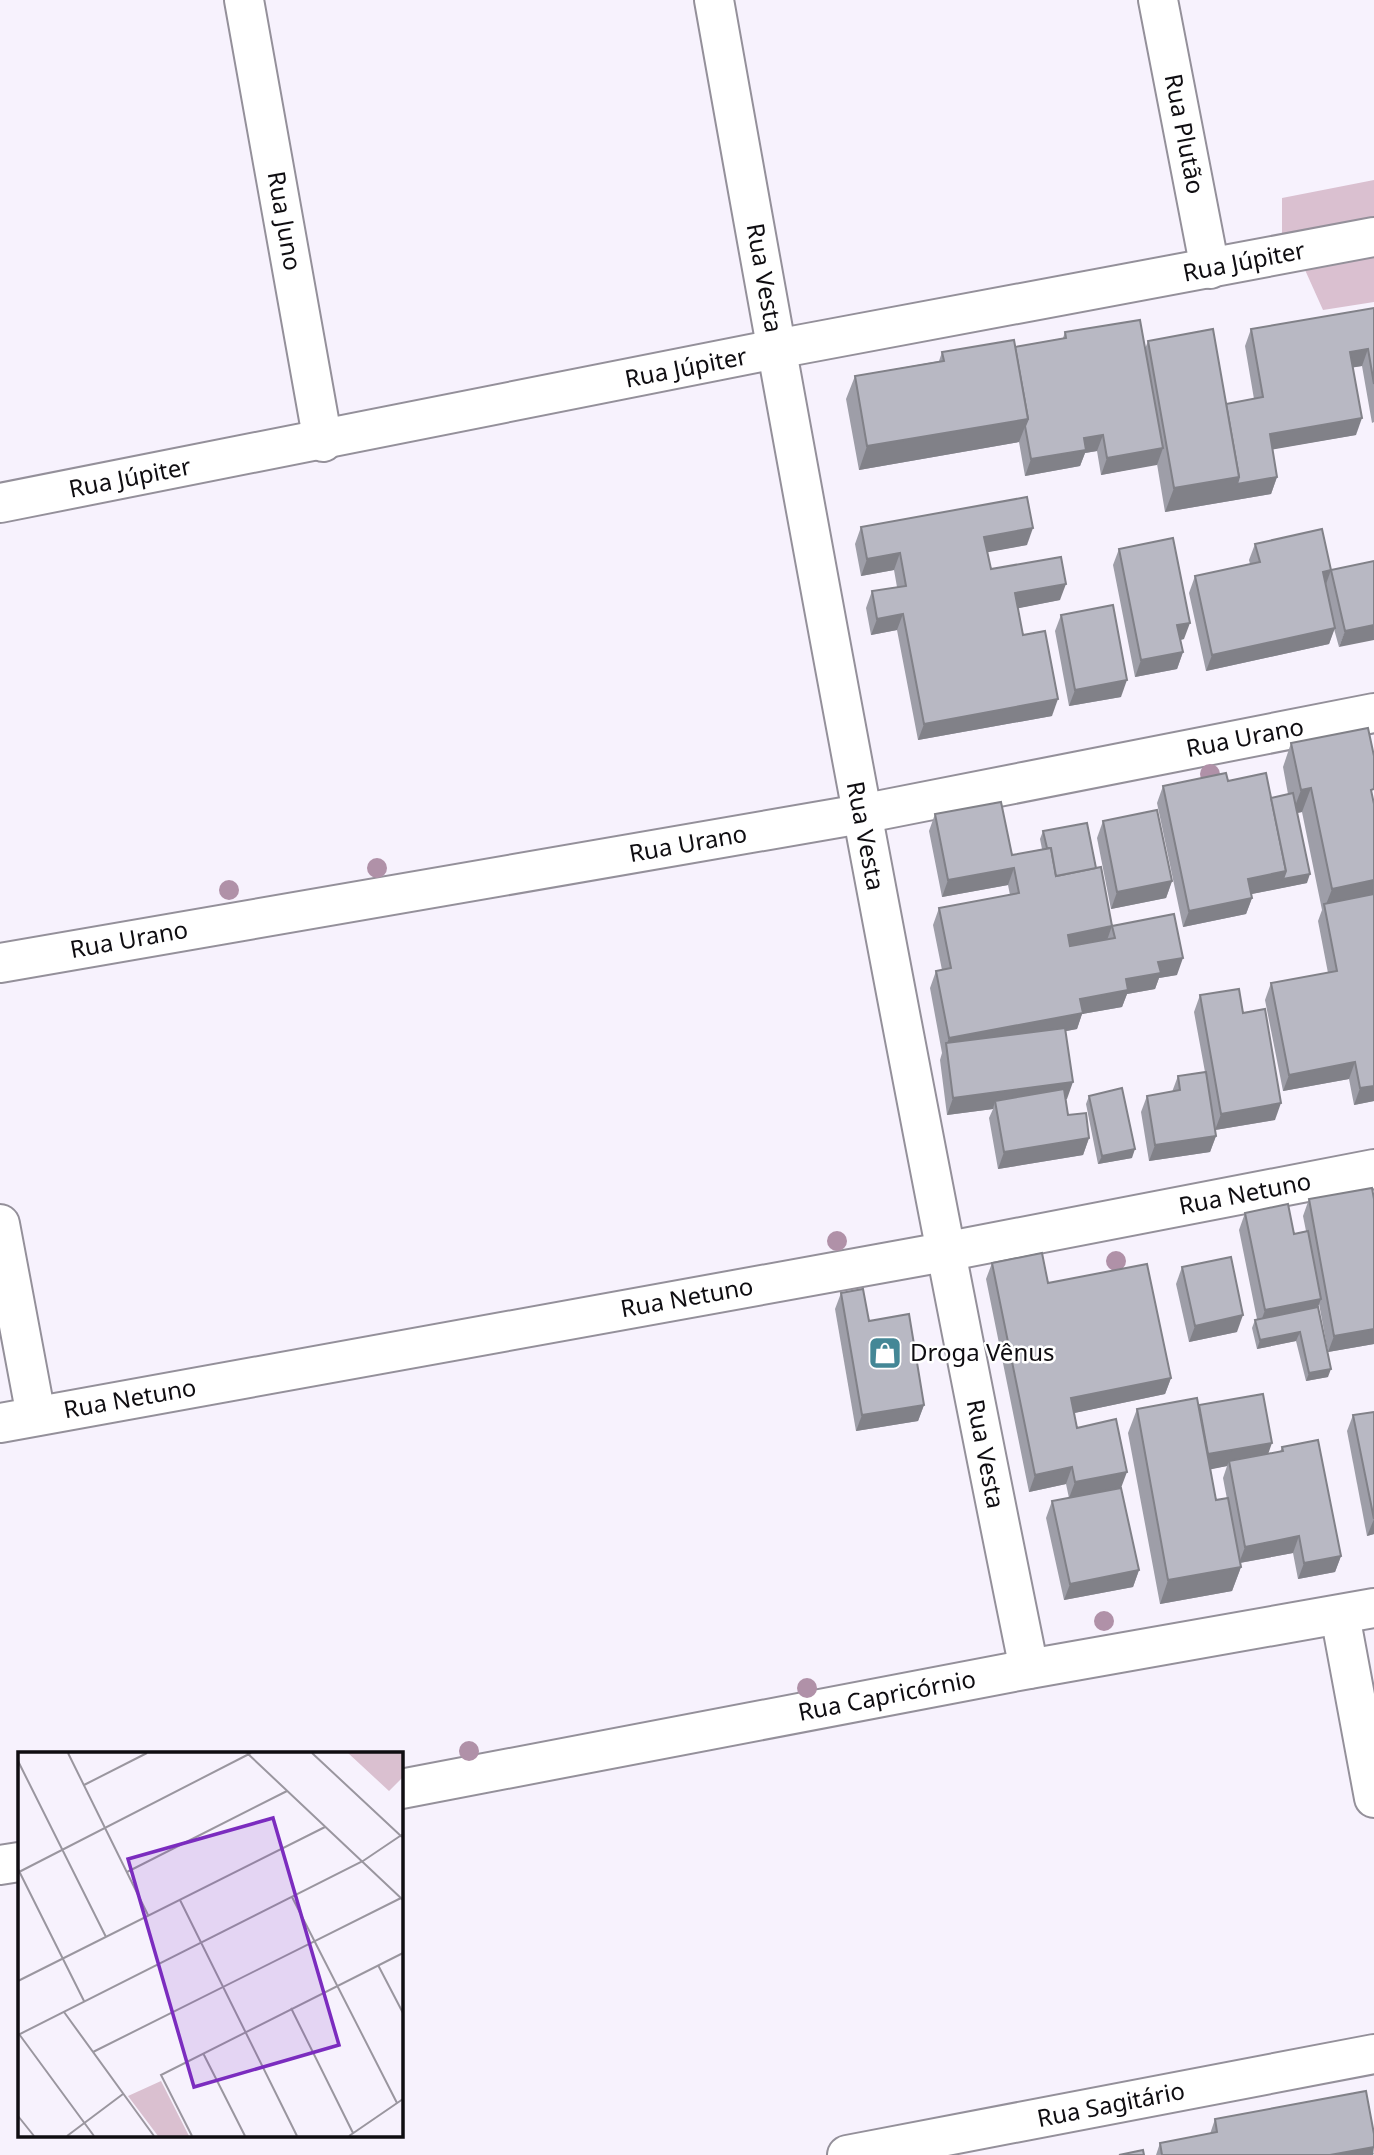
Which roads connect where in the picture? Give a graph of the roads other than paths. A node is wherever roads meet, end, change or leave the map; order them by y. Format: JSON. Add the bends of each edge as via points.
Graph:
{"nodes":[{"id":1,"x":244,"y":0,"type":"edge"},
{"id":2,"x":714,"y":0,"type":"edge"},
{"id":3,"x":1158,"y":0,"type":"edge"},
{"id":4,"x":1374,"y":237,"type":"edge"},
{"id":5,"x":1210,"y":269,"type":"junction"},
{"id":6,"x":776,"y":349,"type":"junction"},
{"id":7,"x":323,"y":442,"type":"junction"},
{"id":8,"x":0,"y":503,"type":"edge"},
{"id":9,"x":1374,"y":713,"type":"edge"},
{"id":10,"x":861,"y":814,"type":"junction"},
{"id":11,"x":0,"y":962,"type":"edge"},
{"id":12,"x":1374,"y":1169,"type":"edge"},
{"id":13,"x":0,"y":1224,"type":"edge"},
{"id":14,"x":944,"y":1252,"type":"junction"},
{"id":15,"x":18,"y":1419,"type":"edge"},
{"id":16,"x":1357,"y":1612,"type":"edge"},
{"id":17,"x":1029,"y":1669,"type":"junction"},
{"id":18,"x":402,"y":1789,"type":"edge"},
{"id":19,"x":1374,"y":1798,"type":"edge"},
{"id":20,"x":18,"y":1862,"type":"edge"},
{"id":21,"x":0,"y":1866,"type":"edge"},
{"id":22,"x":1374,"y":2054,"type":"edge"},
{"id":23,"x":847,"y":2155,"type":"edge"}],
"edges":[{"from":1,"to":7,"type":"street","name":"Rua Juno"},
{"from":2,"to":6,"type":"street","name":"Rua Vesta"},
{"from":3,"to":5,"type":"street","name":"Rua Plutão"},
{"from":4,"to":5,"type":"street","name":"Rua Júpiter"},
{"from":5,"to":6,"type":"street","name":"Rua Júpiter"},
{"from":6,"to":7,"type":"street","name":"Rua Júpiter"},
{"from":6,"to":10,"type":"street","name":"Rua Vesta"},
{"from":7,"to":8,"type":"street","name":"Rua Júpiter"},
{"from":9,"to":10,"type":"street","name":"Rua Urano"},
{"from":10,"to":11,"type":"street","name":"Rua Urano"},
{"from":10,"to":14,"type":"street","name":"Rua Vesta"},
{"from":12,"to":14,"type":"street","name":"Rua Netuno"},
{"from":13,"to":15,"type":"street"},
{"from":14,"to":15,"type":"street","name":"Rua Netuno"},
{"from":14,"to":17,"type":"street","name":"Rua Vesta"},
{"from":16,"to":17,"type":"street","name":"Rua Capricórnio"},
{"from":16,"to":19,"type":"street"},
{"from":17,"to":18,"type":"street","name":"Rua Capricórnio"},
{"from":20,"to":21,"type":"street"},
{"from":22,"to":23,"type":"street","name":"Rua Sagitário"}]}
